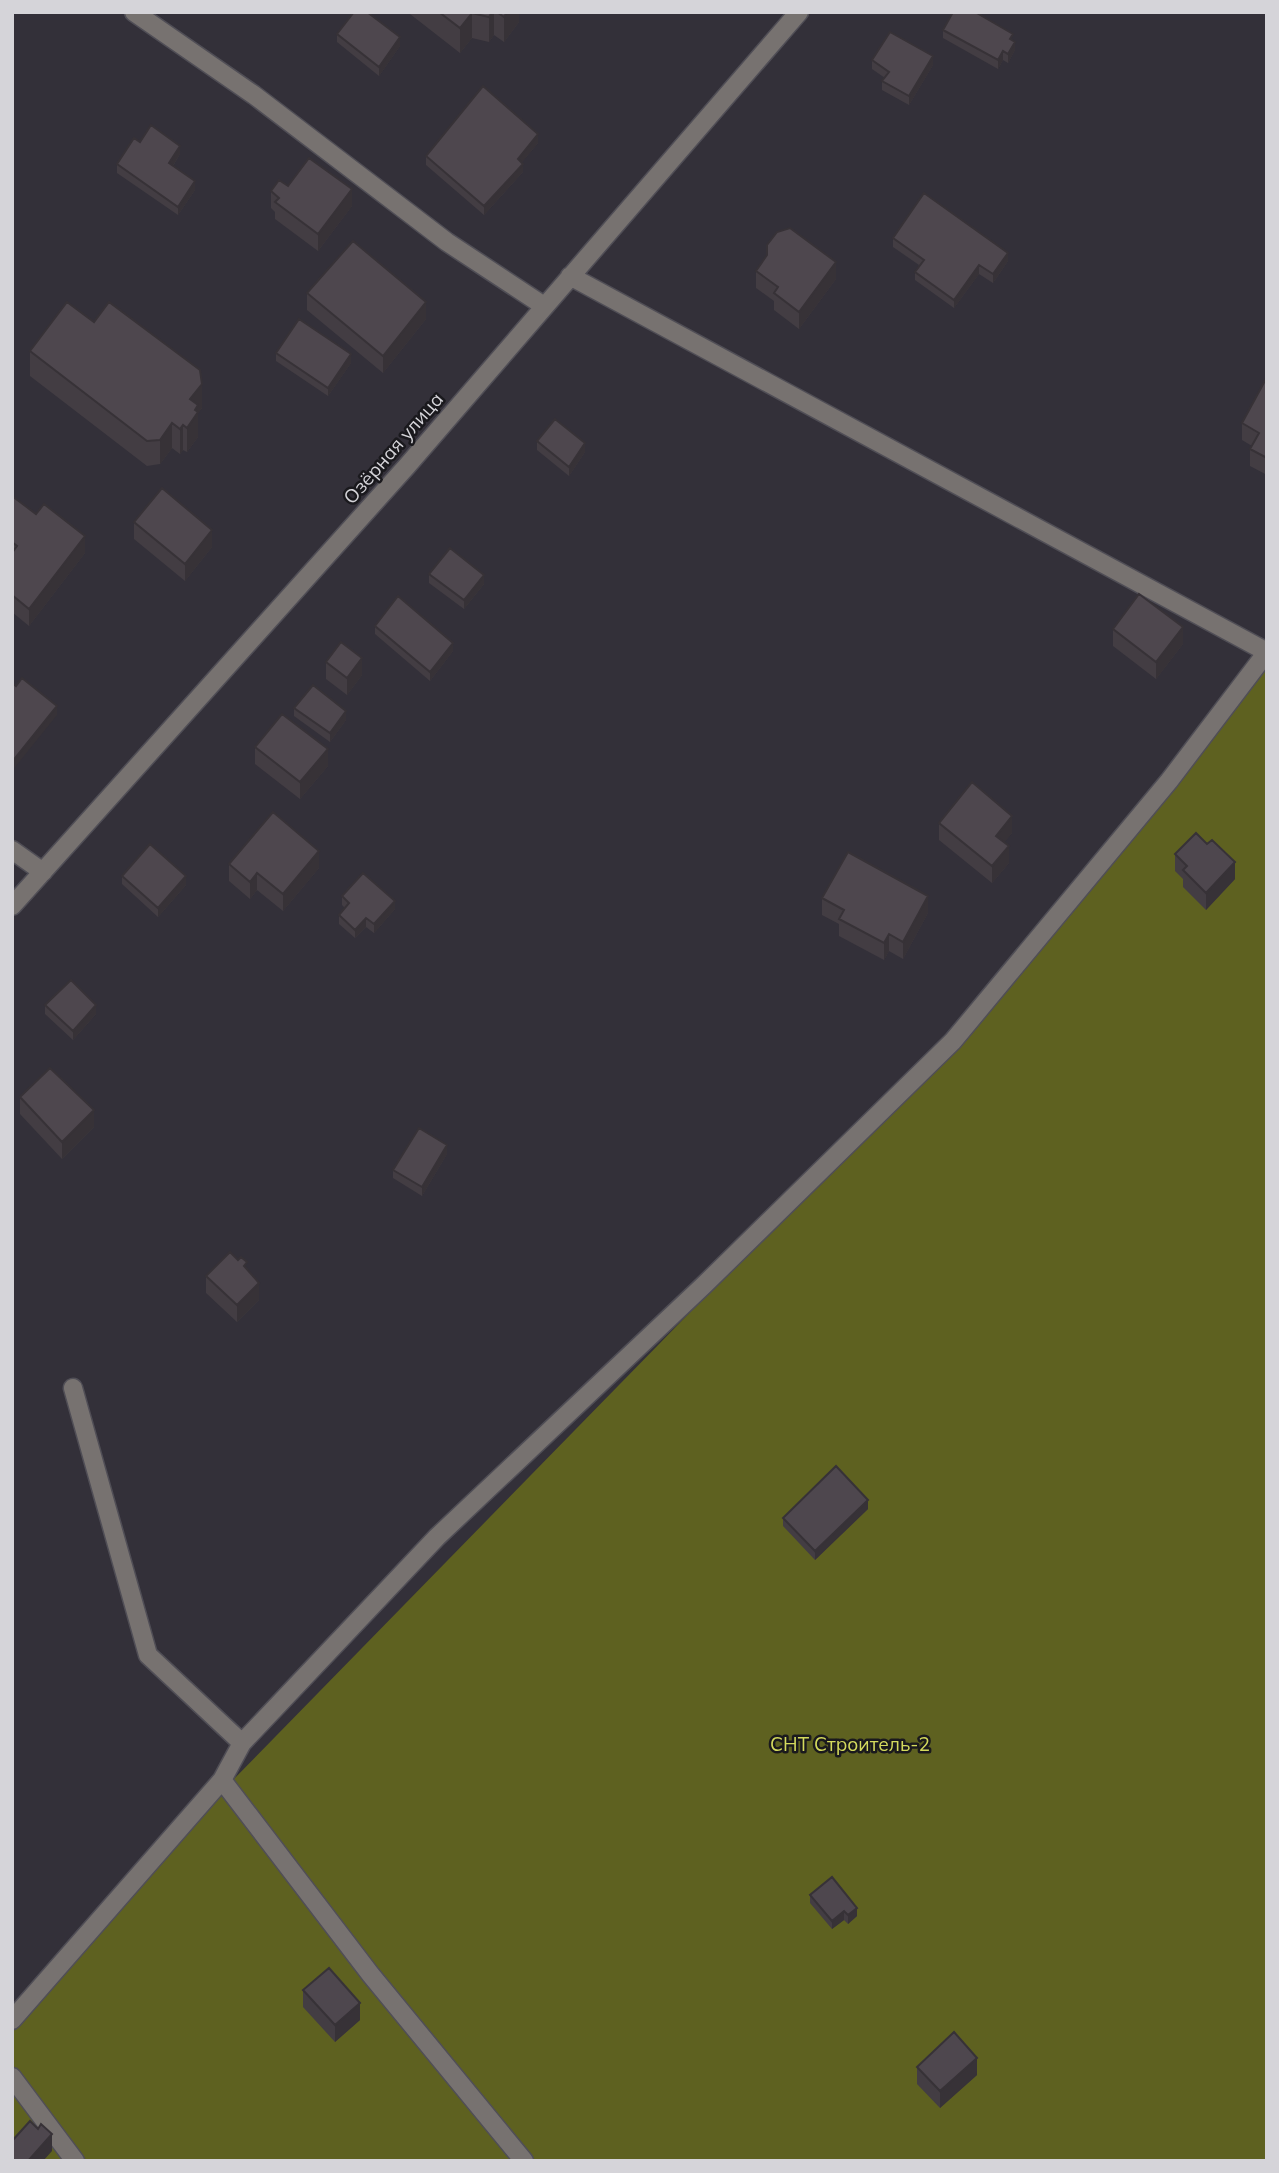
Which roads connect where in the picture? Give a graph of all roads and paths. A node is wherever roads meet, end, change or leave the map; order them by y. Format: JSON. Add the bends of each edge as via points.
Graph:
{"nodes":[{"id":1,"x":134,"y":12,"type":"edge"},
{"id":2,"x":799,"y":12,"type":"edge"},
{"id":3,"x":570,"y":276,"type":"junction"},
{"id":4,"x":544,"y":306,"type":"junction"},
{"id":5,"x":1267,"y":652,"type":"edge"},
{"id":6,"x":12,"y":850,"type":"edge"},
{"id":7,"x":43,"y":872,"type":"junction"},
{"id":8,"x":12,"y":906,"type":"edge"},
{"id":9,"x":73,"y":1388,"type":"dead end"},
{"id":10,"x":242,"y":1743,"type":"junction"},
{"id":11,"x":222,"y":1780,"type":"junction"},
{"id":12,"x":12,"y":2020,"type":"edge"},
{"id":13,"x":12,"y":2077,"type":"edge"},
{"id":14,"x":75,"y":2161,"type":"edge"},
{"id":15,"x":524,"y":2161,"type":"edge"}],
"edges":[{"from":1,"to":4,"type":"street","via":[[254,95],[447,242]]},
{"from":2,"to":3,"type":"street","name":"Озёрная улица"},
{"from":3,"to":4,"type":"street","name":"Озёрная улица"},
{"from":3,"to":5,"type":"street"},
{"from":4,"to":7,"type":"street","name":"Озёрная улица"},
{"from":5,"to":10,"type":"street","via":[[1168,781],[953,1041],[704,1286],[436,1537]]},
{"from":6,"to":7,"type":"street"},
{"from":7,"to":8,"type":"street","name":"Озёрная улица"},
{"from":9,"to":10,"type":"street","via":[[148,1655]]},
{"from":10,"to":11,"type":"street"},
{"from":11,"to":12,"type":"street"},
{"from":11,"to":15,"type":"street","via":[[371,1975]]},
{"from":13,"to":14,"type":"street"}]}
